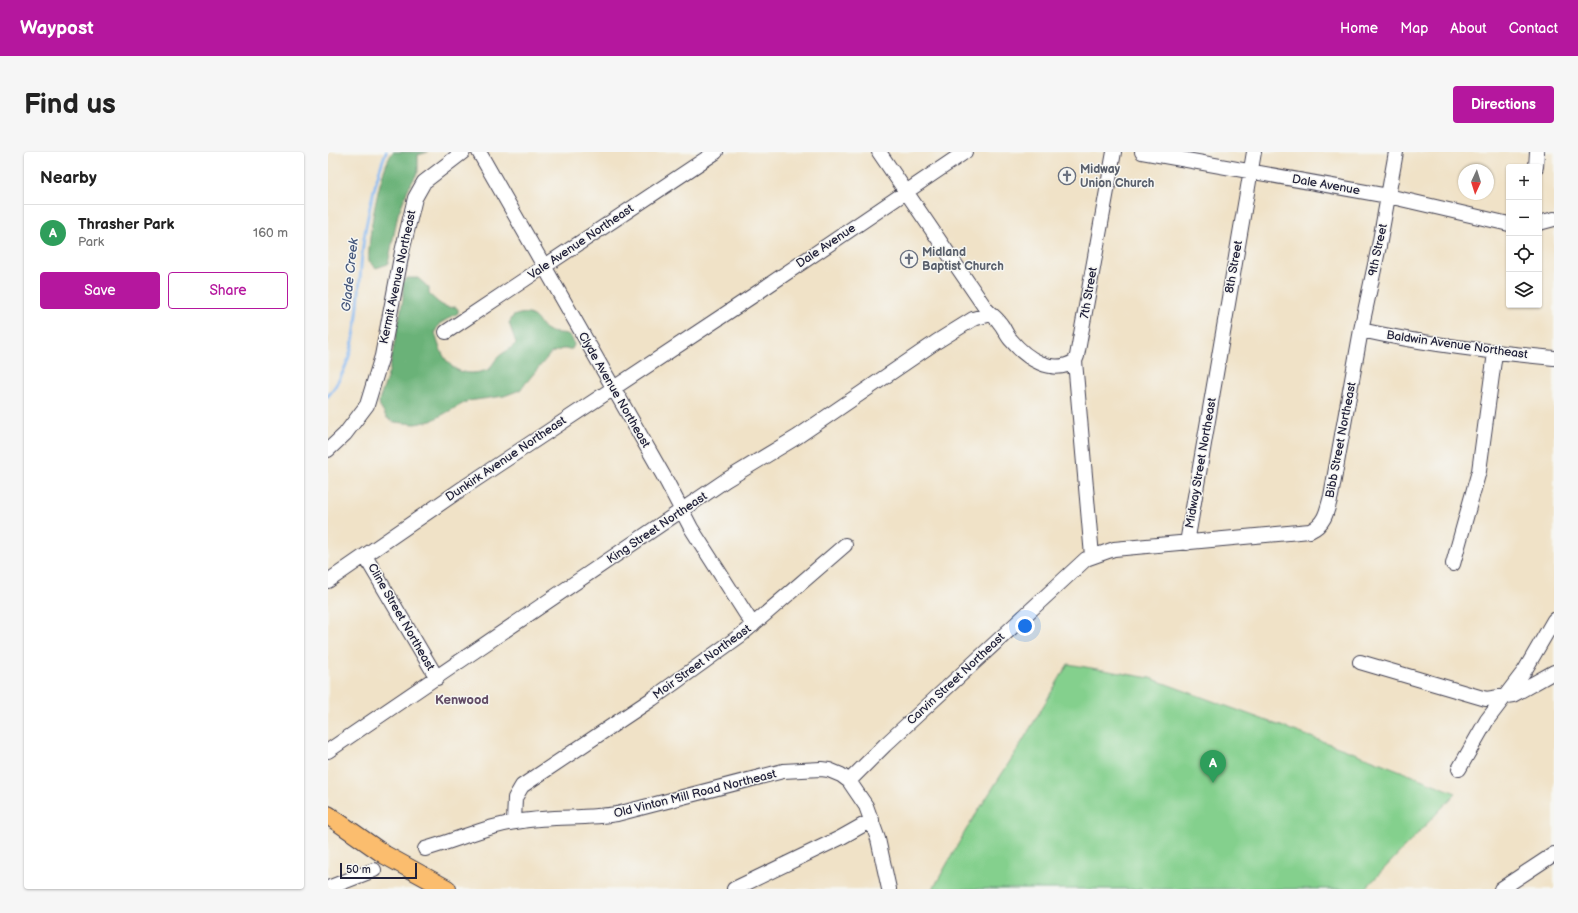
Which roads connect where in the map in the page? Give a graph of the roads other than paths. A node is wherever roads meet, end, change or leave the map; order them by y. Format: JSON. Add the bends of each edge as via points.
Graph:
{"nodes":[{"id":1,"x":463,"y":152,"type":"edge"},
{"id":2,"x":479,"y":152,"type":"edge"},
{"id":3,"x":716,"y":152,"type":"edge"},
{"id":4,"x":879,"y":152,"type":"edge"},
{"id":5,"x":1114,"y":152,"type":"edge"},
{"id":6,"x":1142,"y":152,"type":"edge"},
{"id":7,"x":1254,"y":152,"type":"edge"},
{"id":8,"x":1396,"y":152,"type":"edge"},
{"id":9,"x":1537,"y":152,"type":"edge"},
{"id":10,"x":962,"y":153,"type":"edge"},
{"id":11,"x":1536,"y":164,"type":"edge"},
{"id":12,"x":1250,"y":172,"type":"junction"},
{"id":13,"x":907,"y":192,"type":"junction"},
{"id":14,"x":1388,"y":196,"type":"junction"},
{"id":15,"x":1554,"y":219,"type":"edge"},
{"id":16,"x":1542,"y":222,"type":"edge"},
{"id":17,"x":1506,"y":223,"type":"edge"},
{"id":18,"x":544,"y":266,"type":"junction"},
{"id":19,"x":991,"y":314,"type":"junction"},
{"id":20,"x":1361,"y":330,"type":"junction"},
{"id":21,"x":446,"y":332,"type":"dead end"},
{"id":22,"x":686,"y":339,"type":"joint"},
{"id":23,"x":1358,"y":348,"type":"joint"},
{"id":24,"x":1495,"y":353,"type":"junction"},
{"id":25,"x":1554,"y":358,"type":"edge"},
{"id":26,"x":1075,"y":361,"type":"junction"},
{"id":27,"x":1214,"y":383,"type":"joint"},
{"id":28,"x":613,"y":388,"type":"junction"},
{"id":29,"x":328,"y":450,"type":"edge"},
{"id":30,"x":683,"y":511,"type":"junction"},
{"id":31,"x":1316,"y":528,"type":"joint"},
{"id":32,"x":1187,"y":543,"type":"junction"},
{"id":33,"x":845,"y":545,"type":"dead end"},
{"id":34,"x":365,"y":556,"type":"junction"},
{"id":35,"x":1092,"y":556,"type":"junction"},
{"id":36,"x":1453,"y":564,"type":"dead end"},
{"id":37,"x":328,"y":582,"type":"edge"},
{"id":38,"x":1554,"y":620,"type":"edge"},
{"id":39,"x":753,"y":625,"type":"junction"},
{"id":40,"x":1360,"y":662,"type":"dead end"},
{"id":41,"x":1554,"y":672,"type":"edge"},
{"id":42,"x":436,"y":678,"type":"junction"},
{"id":43,"x":1503,"y":698,"type":"junction"},
{"id":44,"x":328,"y":751,"type":"edge"},
{"id":45,"x":1459,"y":769,"type":"dead end"},
{"id":46,"x":849,"y":781,"type":"junction"},
{"id":47,"x":328,"y":815,"type":"edge"},
{"id":48,"x":872,"y":820,"type":"junction"},
{"id":49,"x":514,"y":822,"type":"junction"},
{"id":50,"x":425,"y":849,"type":"dead end"},
{"id":51,"x":1554,"y":854,"type":"edge"},
{"id":52,"x":374,"y":870,"type":"dead end"},
{"id":53,"x":332,"y":886,"type":"edge"},
{"id":54,"x":447,"y":889,"type":"edge"},
{"id":55,"x":734,"y":889,"type":"edge"},
{"id":56,"x":889,"y":889,"type":"edge"},
{"id":57,"x":1501,"y":889,"type":"edge"}],
"edges":[{"from":1,"to":29,"type":"street","name":"Kermit Avenue Northeast","via":[[424,182],[415,198],[408,219],[376,377],[364,410]]},
{"from":2,"to":18,"type":"street","name":"Clyde Avenue Northeast"},
{"from":3,"to":18,"type":"street","name":"Vale Avenue Northeast"},
{"from":4,"to":13,"type":"street"},
{"from":5,"to":26,"type":"street","name":"7th Street","via":[[1086,313]]},
{"from":6,"to":12,"type":"street","name":"Dale Avenue"},
{"from":7,"to":12,"type":"street","name":"8th Street"},
{"from":8,"to":14,"type":"street","name":"9th Street"},
{"from":9,"to":11,"type":"street"},
{"from":10,"to":13,"type":"street","name":"Dale Avenue"},
{"from":12,"to":14,"type":"street","name":"Dale Avenue"},
{"from":12,"to":27,"type":"street","name":"8th Street"},
{"from":13,"to":19,"type":"street"},
{"from":13,"to":22,"type":"street","name":"Dale Avenue"},
{"from":14,"to":17,"type":"street","name":"Dale Avenue"},
{"from":14,"to":20,"type":"street","name":"9th Street","via":[[1380,246]]},
{"from":15,"to":16,"type":"street"},
{"from":18,"to":21,"type":"street","name":"Vale Avenue Northeast"},
{"from":18,"to":28,"type":"street","name":"Clyde Avenue Northeast"},
{"from":19,"to":26,"type":"street","via":[[999,321],[1010,339],[1031,358],[1051,366],[1061,366]]},
{"from":19,"to":30,"type":"street","name":"King Street Northeast","via":[[973,319],[936,342]]},
{"from":20,"to":23,"type":"street","name":"9th Street"},
{"from":20,"to":24,"type":"street","name":"Baldwin Avenue Northeast"},
{"from":22,"to":28,"type":"street","name":"Dunkirk Avenue Northeast"},
{"from":23,"to":31,"type":"street","name":"Bibb Street Northeast","via":[[1331,496],[1326,516]]},
{"from":24,"to":25,"type":"street","name":"Baldwin Avenue Northeast"},
{"from":24,"to":36,"type":"street","via":[[1479,471]]},
{"from":26,"to":35,"type":"street","name":"7th Street"},
{"from":27,"to":32,"type":"street","name":"Midway Street Northeast"},
{"from":28,"to":30,"type":"street","name":"Clyde Avenue Northeast"},
{"from":28,"to":34,"type":"street","name":"Dunkirk Avenue Northeast"},
{"from":30,"to":39,"type":"street","name":"Clyde Avenue Northeast"},
{"from":30,"to":42,"type":"street","name":"King Street Northeast"},
{"from":31,"to":32,"type":"street","name":"Carvin Street Northeast","via":[[1310,531]]},
{"from":32,"to":35,"type":"street","name":"Carvin Street Northeast","via":[[1114,550]]},
{"from":33,"to":39,"type":"street","name":"Moir Street Northeast"},
{"from":34,"to":37,"type":"street","name":"Dunkirk Avenue Northeast"},
{"from":34,"to":42,"type":"street","name":"Cline Street Northeast"},
{"from":35,"to":46,"type":"street","name":"Carvin Street Northeast","via":[[1068,574]]},
{"from":38,"to":43,"type":"street","via":[[1525,670]]},
{"from":39,"to":49,"type":"street","name":"Moir Street Northeast","via":[[681,679],[522,786],[516,795]]},
{"from":40,"to":43,"type":"street","via":[[1486,699]]},
{"from":41,"to":43,"type":"street","via":[[1524,690]]},
{"from":42,"to":44,"type":"street","name":"King Street Northeast"},
{"from":43,"to":45,"type":"street","via":[[1487,720]]},
{"from":46,"to":48,"type":"street","name":"Old Vinton Mill Road Northeast"},
{"from":46,"to":49,"type":"street","name":"Old Vinton Mill Road Northeast","via":[[829,770],[790,771],[617,814]]},
{"from":47,"to":54,"type":"main road","via":[[385,855]]},
{"from":48,"to":55,"type":"street"},
{"from":48,"to":56,"type":"street","name":"Old Vinton Mill Road Northeast"},
{"from":49,"to":50,"type":"street","name":"Old Vinton Mill Road Northeast"},
{"from":51,"to":57,"type":"street"},
{"from":52,"to":53,"type":"street"}]}
